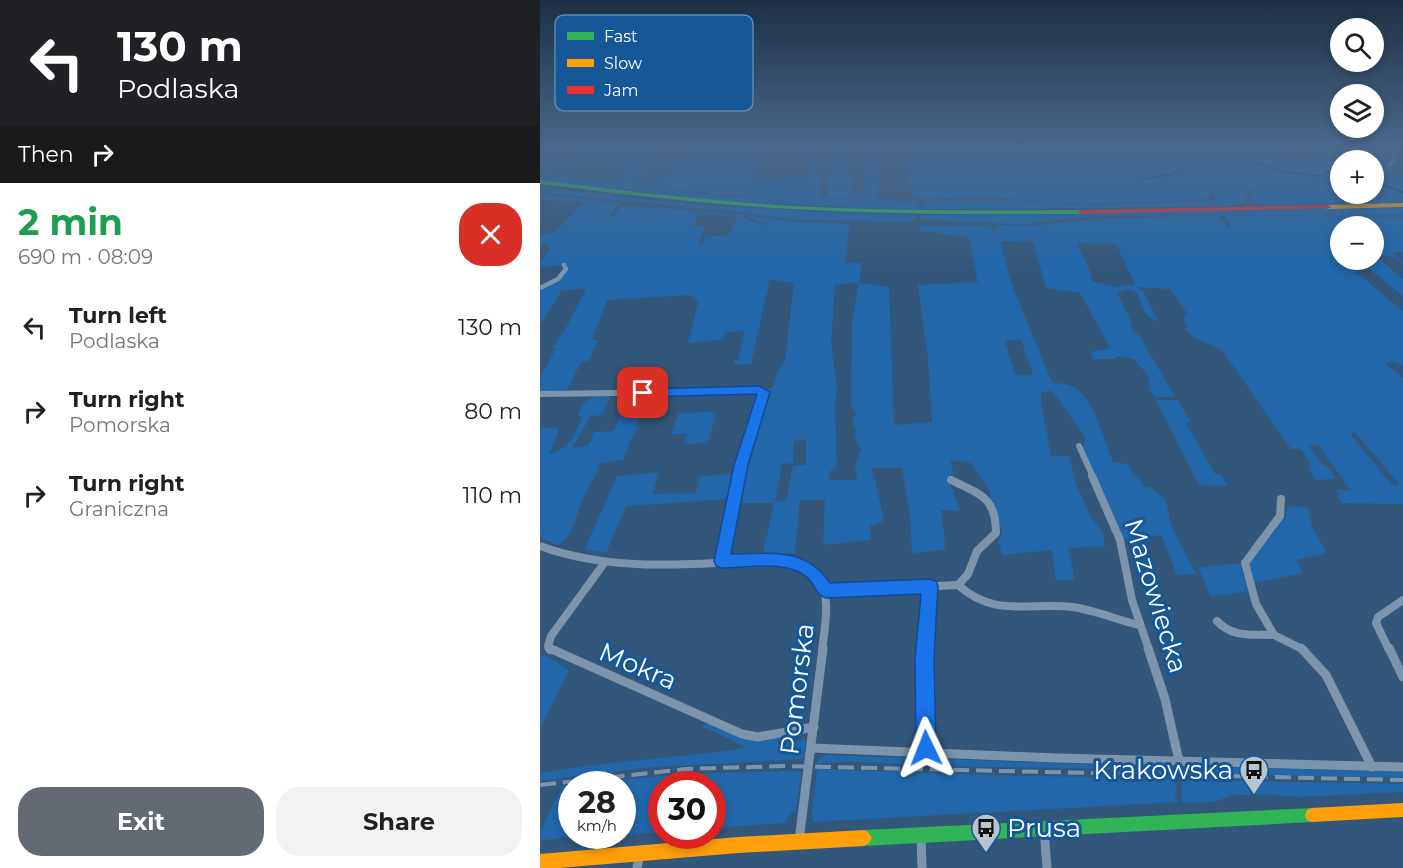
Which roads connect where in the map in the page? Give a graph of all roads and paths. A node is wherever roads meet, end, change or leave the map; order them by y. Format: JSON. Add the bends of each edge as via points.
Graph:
{"nodes":[{"id":1,"x":577,"y":189,"type":"edge"},
{"id":2,"x":1403,"y":206,"type":"edge"},
{"id":3,"x":564,"y":266,"type":"dead end"},
{"id":4,"x":540,"y":288,"type":"edge"},
{"id":5,"x":540,"y":394,"type":"edge"},
{"id":6,"x":1079,"y":446,"type":"dead end"},
{"id":7,"x":951,"y":480,"type":"dead end"},
{"id":8,"x":1281,"y":499,"type":"dead end"},
{"id":9,"x":540,"y":546,"type":"edge"},
{"id":10,"x":722,"y":561,"type":"junction"},
{"id":11,"x":605,"y":562,"type":"junction"},
{"id":12,"x":958,"y":585,"type":"junction"},
{"id":13,"x":930,"y":586,"type":"junction"},
{"id":14,"x":826,"y":591,"type":"junction"},
{"id":15,"x":1403,"y":600,"type":"edge"},
{"id":16,"x":1217,"y":621,"type":"dead end"},
{"id":17,"x":1139,"y":625,"type":"junction"},
{"id":18,"x":1274,"y":635,"type":"junction"},
{"id":19,"x":1403,"y":677,"type":"edge"},
{"id":20,"x":814,"y":727,"type":"junction"},
{"id":21,"x":812,"y":748,"type":"junction"},
{"id":22,"x":926,"y":754,"type":"junction"},
{"id":23,"x":1179,"y":761,"type":"junction"},
{"id":24,"x":1372,"y":767,"type":"junction"},
{"id":25,"x":1403,"y":767,"type":"edge"},
{"id":26,"x":1403,"y":810,"type":"edge"},
{"id":27,"x":1044,"y":828,"type":"junction"},
{"id":28,"x":921,"y":835,"type":"junction"},
{"id":29,"x":799,"y":842,"type":"junction"},
{"id":30,"x":640,"y":854,"type":"junction"},
{"id":31,"x":540,"y":862,"type":"edge"},
{"id":32,"x":637,"y":868,"type":"edge"},
{"id":33,"x":922,"y":868,"type":"edge"},
{"id":34,"x":1047,"y":868,"type":"edge"}],
"edges":[{"from":1,"to":2,"type":"main road","via":[[695,203],[905,213]]},
{"from":3,"to":4,"type":"street","via":[[561,277]]},
{"from":5,"to":10,"type":"street","via":[[759,390],[764,394],[741,465]]},
{"from":6,"to":17,"type":"street","name":"Mazowiecka","via":[[1120,540]]},
{"from":7,"to":12,"type":"street","via":[[986,496],[997,527],[996,533],[977,551],[968,574]]},
{"from":8,"to":18,"type":"street","via":[[1280,516],[1245,567],[1256,604]]},
{"from":9,"to":11,"type":"street","via":[[564,556]]},
{"from":10,"to":11,"type":"street"},
{"from":10,"to":14,"type":"street","via":[[792,561],[814,573]]},
{"from":11,"to":20,"type":"street","name":"Mokra","via":[[551,636],[550,651],[742,734],[758,737]]},
{"from":12,"to":13,"type":"street"},
{"from":12,"to":17,"type":"street","via":[[974,599],[997,608],[1051,604],[1090,610]]},
{"from":13,"to":14,"type":"street"},
{"from":13,"to":22,"type":"street","via":[[925,659]]},
{"from":14,"to":20,"type":"street","name":"Pomorska","via":[[828,604]]},
{"from":15,"to":19,"type":"street","via":[[1378,617],[1376,623]]},
{"from":16,"to":18,"type":"street","via":[[1232,634]]},
{"from":17,"to":23,"type":"street","name":"Mazowiecka","via":[[1165,699]]},
{"from":18,"to":24,"type":"street","via":[[1304,650],[1326,675]]},
{"from":20,"to":21,"type":"street","name":"Pomorska"},
{"from":21,"to":22,"type":"street"},
{"from":21,"to":29,"type":"street","name":"Pomorska"},
{"from":22,"to":23,"type":"street"},
{"from":23,"to":24,"type":"street"},
{"from":24,"to":25,"type":"street"},
{"from":26,"to":27,"type":"main road"},
{"from":27,"to":28,"type":"main road"},
{"from":27,"to":34,"type":"street"},
{"from":28,"to":29,"type":"main road"},
{"from":28,"to":33,"type":"street"},
{"from":29,"to":30,"type":"main road"},
{"from":30,"to":31,"type":"main road"},
{"from":30,"to":32,"type":"street"}]}
